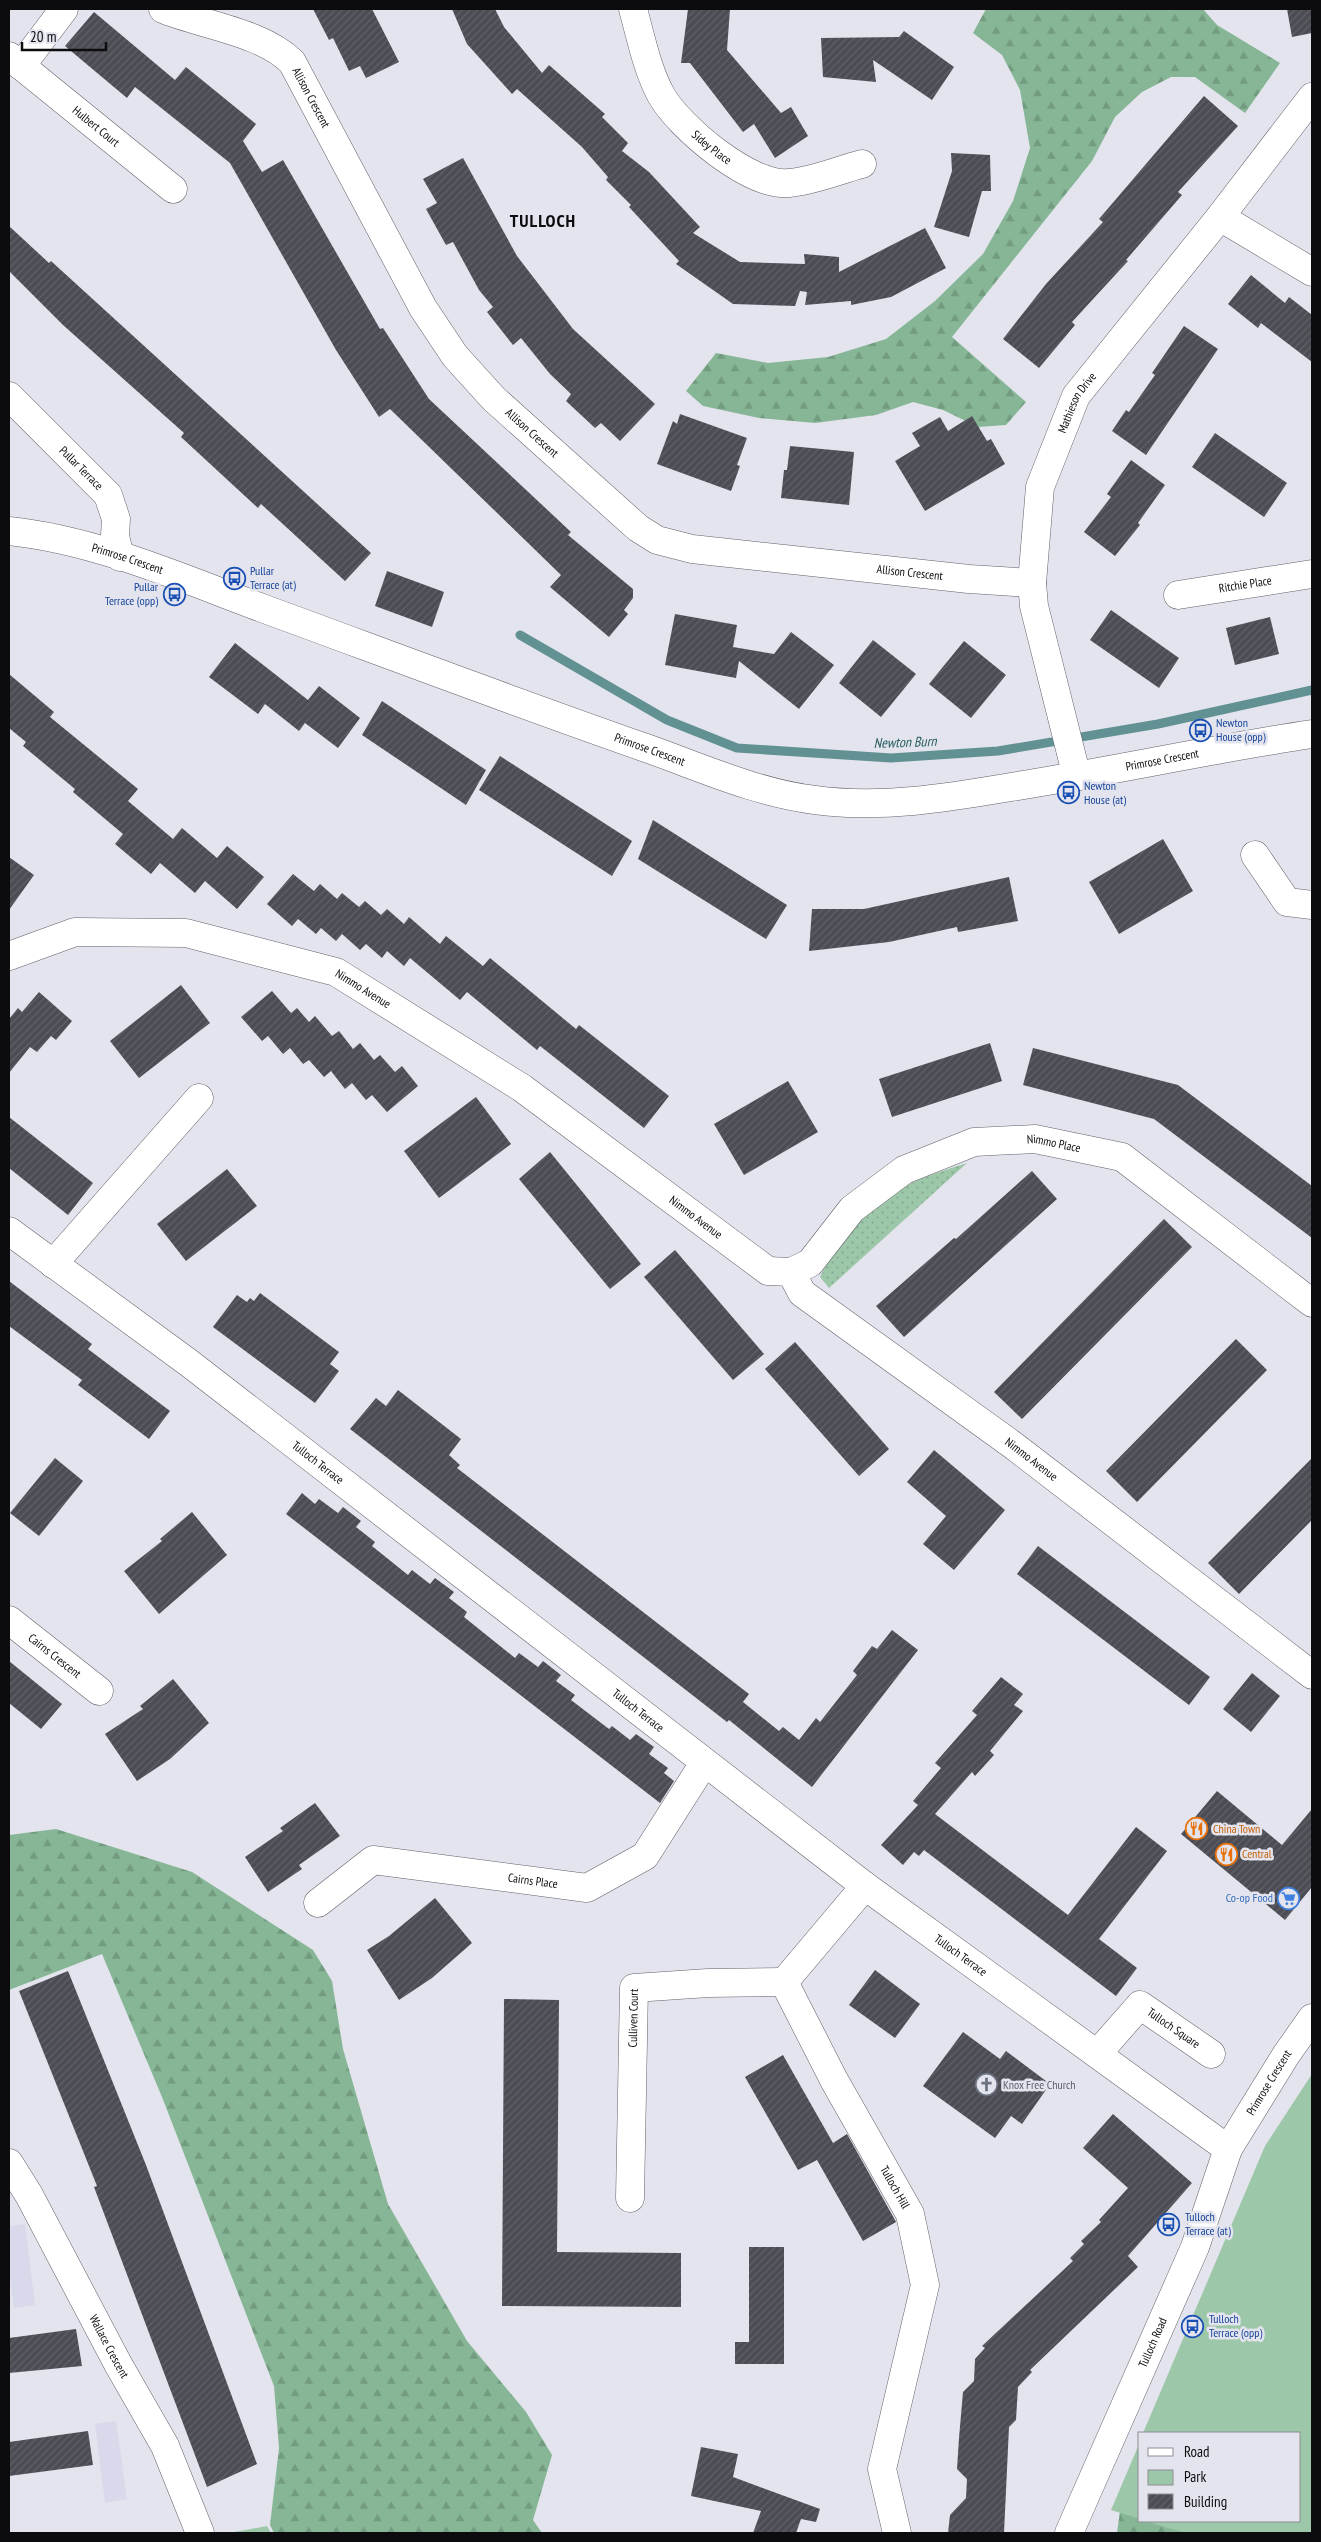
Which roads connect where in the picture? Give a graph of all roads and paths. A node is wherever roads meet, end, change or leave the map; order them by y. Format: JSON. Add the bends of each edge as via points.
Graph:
{"nodes":[{"id":1,"x":64,"y":9,"type":"edge"},
{"id":2,"x":164,"y":9,"type":"edge"},
{"id":3,"x":633,"y":9,"type":"edge"},
{"id":4,"x":225,"y":18,"type":"edge"},
{"id":5,"x":15,"y":61,"type":"edge"},
{"id":6,"x":1312,"y":97,"type":"edge"},
{"id":7,"x":862,"y":164,"type":"dead end"},
{"id":8,"x":172,"y":188,"type":"dead end"},
{"id":9,"x":1220,"y":217,"type":"junction"},
{"id":10,"x":1312,"y":272,"type":"edge"},
{"id":11,"x":9,"y":396,"type":"edge"},
{"id":12,"x":9,"y":531,"type":"edge"},
{"id":13,"x":120,"y":557,"type":"junction"},
{"id":14,"x":1312,"y":574,"type":"edge"},
{"id":15,"x":1032,"y":583,"type":"junction"},
{"id":16,"x":1178,"y":595,"type":"dead end"},
{"id":17,"x":1312,"y":734,"type":"edge"},
{"id":18,"x":1074,"y":768,"type":"junction"},
{"id":19,"x":1255,"y":855,"type":"dead end"},
{"id":20,"x":1312,"y":905,"type":"edge"},
{"id":21,"x":9,"y":956,"type":"edge"},
{"id":22,"x":199,"y":1098,"type":"dead end"},
{"id":23,"x":9,"y":1231,"type":"edge"},
{"id":24,"x":54,"y":1264,"type":"junction"},
{"id":25,"x":791,"y":1272,"type":"junction"},
{"id":26,"x":1312,"y":1303,"type":"edge"},
{"id":27,"x":9,"y":1620,"type":"edge"},
{"id":28,"x":1312,"y":1675,"type":"edge"},
{"id":29,"x":99,"y":1691,"type":"dead end"},
{"id":30,"x":704,"y":1763,"type":"junction"},
{"id":31,"x":865,"y":1886,"type":"junction"},
{"id":32,"x":318,"y":1903,"type":"dead end"},
{"id":33,"x":784,"y":1982,"type":"junction"},
{"id":34,"x":1312,"y":2018,"type":"edge"},
{"id":35,"x":1097,"y":2054,"type":"junction"},
{"id":36,"x":1211,"y":2054,"type":"dead end"},
{"id":37,"x":1228,"y":2149,"type":"junction"},
{"id":38,"x":9,"y":2164,"type":"edge"},
{"id":39,"x":630,"y":2198,"type":"dead end"},
{"id":40,"x":200,"y":2533,"type":"edge"},
{"id":41,"x":897,"y":2533,"type":"edge"},
{"id":42,"x":1069,"y":2533,"type":"edge"}],
"edges":[{"from":1,"to":5,"type":"street","name":"Hulbert Court"},
{"from":2,"to":4,"type":"street"},
{"from":3,"to":7,"type":"street","name":"Sidey Place","via":[[643,48],[662,96],[709,146],[748,174],[771,182],[789,183]]},
{"from":4,"to":15,"type":"street","name":"Allison Crescent","via":[[292,62],[423,308],[455,356],[494,399],[638,528],[657,540],[692,550]]},
{"from":5,"to":8,"type":"street","name":"Hulbert Court"},
{"from":6,"to":9,"type":"street","name":"Mathieson Drive"},
{"from":9,"to":10,"type":"street"},
{"from":9,"to":15,"type":"street","name":"Mathieson Drive","via":[[1076,396],[1040,487]]},
{"from":11,"to":13,"type":"street","name":"Pullar Terrace","via":[[108,495],[116,519],[115,536]]},
{"from":12,"to":13,"type":"street","name":"Primrose Crescent","via":[[39,534]]},
{"from":13,"to":18,"type":"street","name":"Primrose Crescent","via":[[596,731],[762,788],[814,800],[890,803],[937,799]]},
{"from":14,"to":16,"type":"street","name":"Ritchie Place"},
{"from":15,"to":18,"type":"street","name":"Mathieson Drive","via":[[1034,606]]},
{"from":17,"to":18,"type":"street","name":"Primrose Crescent"},
{"from":19,"to":20,"type":"street","via":[[1287,902]]},
{"from":21,"to":25,"type":"street","name":"Nimmo Avenue","via":[[75,932],[186,933],[336,972],[522,1088],[768,1271]]},
{"from":22,"to":24,"type":"street"},
{"from":23,"to":24,"type":"street","name":"Tulloch Terrace"},
{"from":24,"to":30,"type":"street","name":"Tulloch Terrace","via":[[189,1363]]},
{"from":25,"to":26,"type":"street","name":"Nimmo Place","via":[[810,1263],[852,1209],[904,1170],[974,1142],[1035,1139],[1122,1157]]},
{"from":25,"to":28,"type":"street","name":"Nimmo Avenue","via":[[802,1293],[1014,1446]]},
{"from":27,"to":29,"type":"street","name":"Cairns Crescent"},
{"from":30,"to":31,"type":"street","name":"Tulloch Terrace"},
{"from":30,"to":32,"type":"street","name":"Cairns Place","via":[[645,1856],[587,1888],[373,1860]]},
{"from":31,"to":33,"type":"street"},
{"from":31,"to":35,"type":"street","name":"Tulloch Terrace"},
{"from":33,"to":39,"type":"street","name":"Culliven Court","via":[[634,1988]]},
{"from":33,"to":41,"type":"street","name":"Tulloch Hill","via":[[834,2080],[910,2214],[925,2285],[882,2469]]},
{"from":34,"to":37,"type":"street","name":"Primrose Crescent"},
{"from":35,"to":36,"type":"street","name":"Tulloch Square","via":[[1140,2005]]},
{"from":35,"to":37,"type":"street","name":"Tulloch Terrace"},
{"from":37,"to":42,"type":"street","name":"Tulloch Road","via":[[1196,2247]]},
{"from":38,"to":40,"type":"street","name":"Wallace Crescent","via":[[166,2446]]}]}
